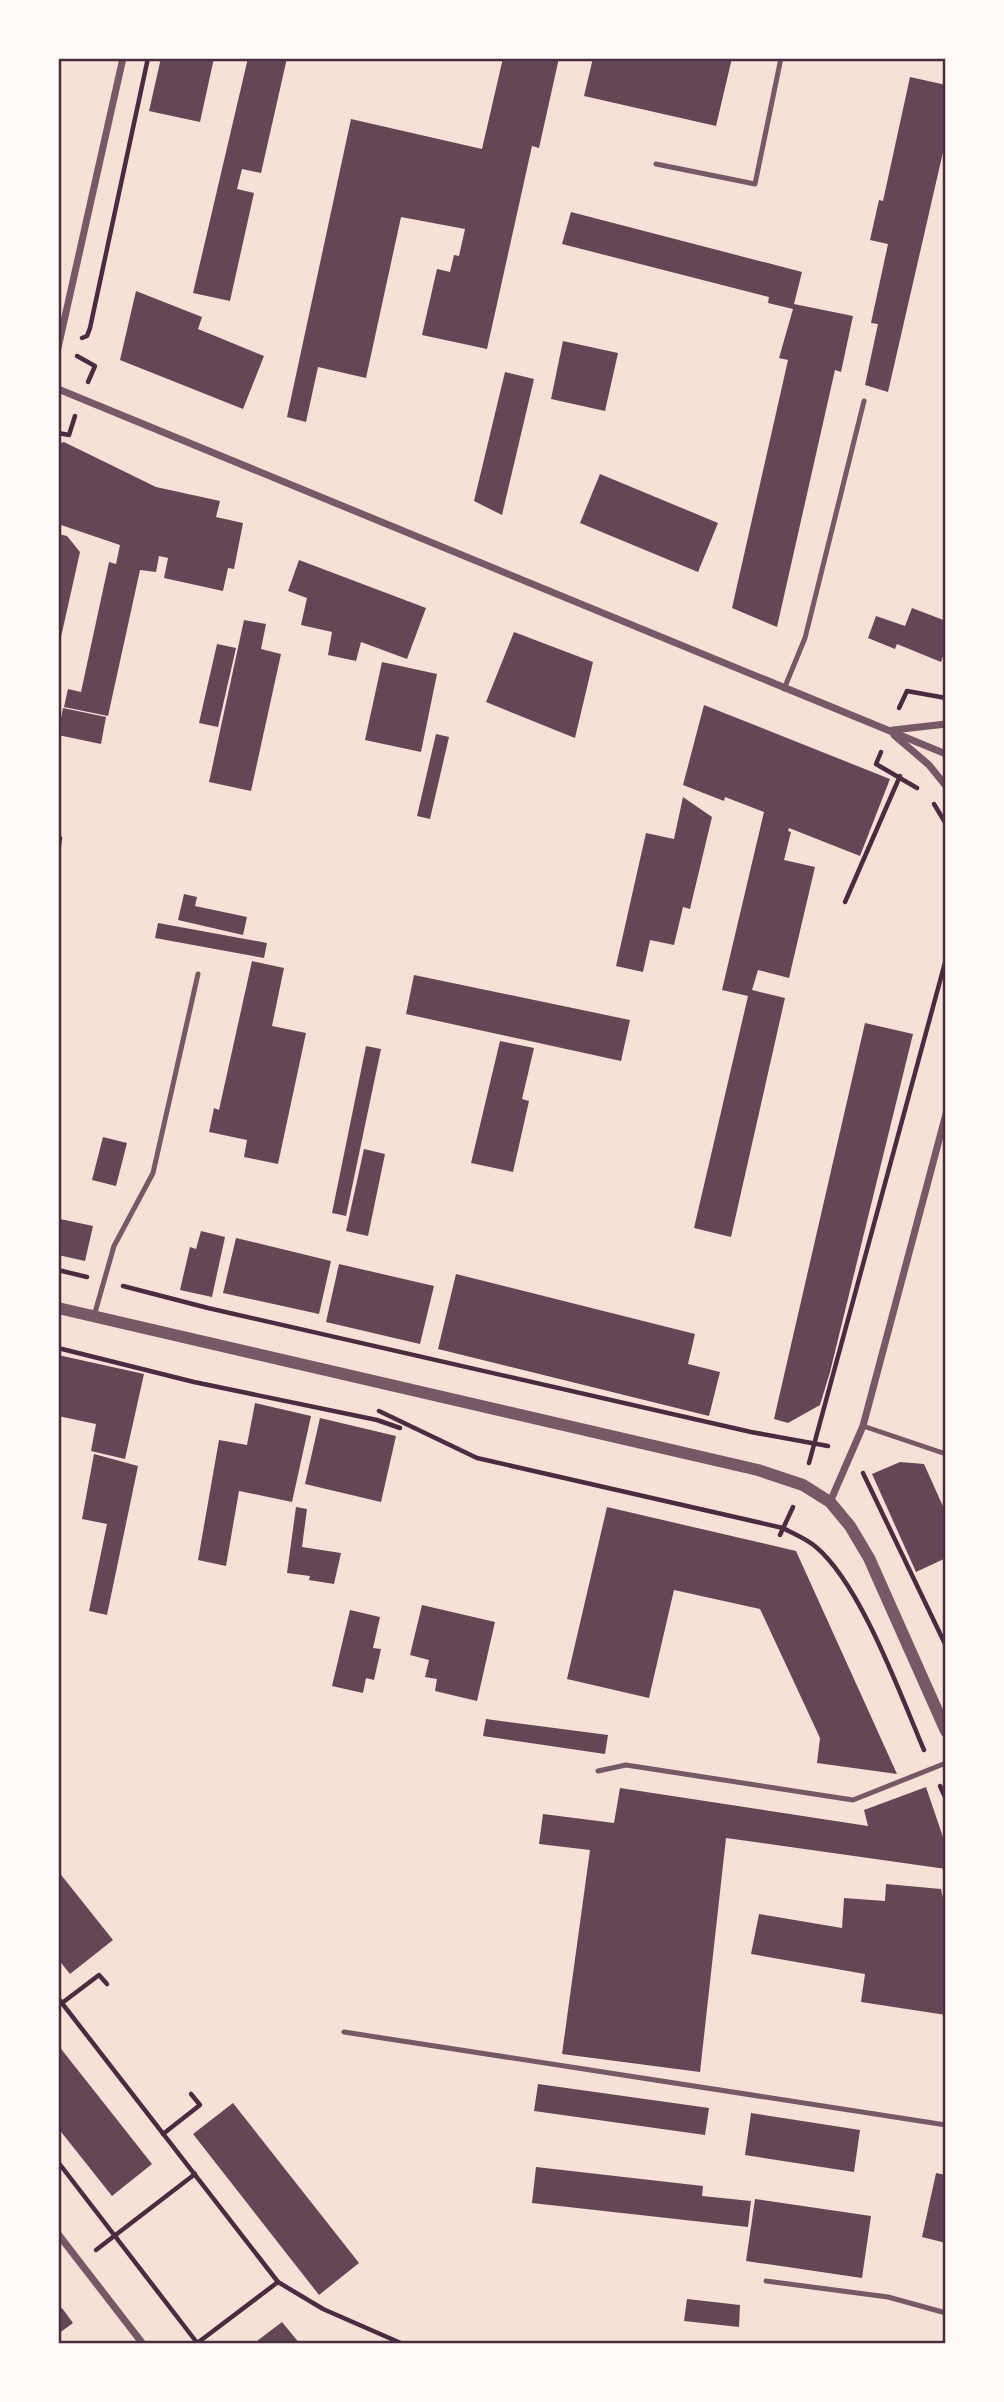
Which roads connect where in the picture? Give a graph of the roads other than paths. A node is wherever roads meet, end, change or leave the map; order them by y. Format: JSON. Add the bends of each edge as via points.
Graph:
{"nodes":[{"id":1,"x":123,"y":58,"type":"edge"},
{"id":2,"x":781,"y":58,"type":"edge"},
{"id":3,"x":656,"y":164,"type":"dead end"},
{"id":4,"x":58,"y":347,"type":"edge"},
{"id":5,"x":58,"y":389,"type":"edge"},
{"id":6,"x":864,"y":401,"type":"dead end"},
{"id":7,"x":784,"y":689,"type":"junction"},
{"id":8,"x":946,"y":724,"type":"edge"},
{"id":9,"x":889,"y":730,"type":"junction"},
{"id":10,"x":946,"y":754,"type":"edge"},
{"id":11,"x":946,"y":786,"type":"edge"},
{"id":12,"x":198,"y":974,"type":"dead end"},
{"id":13,"x":946,"y":1114,"type":"edge"},
{"id":14,"x":58,"y":1308,"type":"edge"},
{"id":15,"x":94,"y":1316,"type":"junction"},
{"id":16,"x":863,"y":1426,"type":"junction"},
{"id":17,"x":946,"y":1454,"type":"edge"},
{"id":18,"x":830,"y":1502,"type":"junction"},
{"id":19,"x":946,"y":1731,"type":"edge"},
{"id":20,"x":946,"y":1763,"type":"edge"},
{"id":21,"x":598,"y":1771,"type":"dead end"},
{"id":22,"x":344,"y":2032,"type":"dead end"},
{"id":23,"x":946,"y":2125,"type":"edge"},
{"id":24,"x":58,"y":2234,"type":"edge"},
{"id":25,"x":766,"y":2281,"type":"dead end"},
{"id":26,"x":946,"y":2313,"type":"edge"},
{"id":27,"x":143,"y":2344,"type":"edge"}],
"edges":[{"from":1,"to":4,"type":"street"},
{"from":2,"to":3,"type":"lane","via":[[755,184]]},
{"from":5,"to":7,"type":"street"},
{"from":6,"to":7,"type":"lane","via":[[805,638]]},
{"from":7,"to":9,"type":"street"},
{"from":8,"to":9,"type":"street"},
{"from":9,"to":10,"type":"street"},
{"from":9,"to":11,"type":"street"},
{"from":12,"to":15,"type":"lane","via":[[153,1173],[114,1246]]},
{"from":13,"to":16,"type":"street"},
{"from":14,"to":15,"type":"street"},
{"from":15,"to":18,"type":"street","via":[[758,1470],[803,1485]]},
{"from":16,"to":17,"type":"lane"},
{"from":16,"to":18,"type":"street"},
{"from":18,"to":19,"type":"street","via":[[869,1558]]},
{"from":20,"to":21,"type":"lane","via":[[853,1800],[626,1765]]},
{"from":22,"to":23,"type":"lane"},
{"from":24,"to":27,"type":"street"},
{"from":25,"to":26,"type":"lane","via":[[888,2297]]}]}
